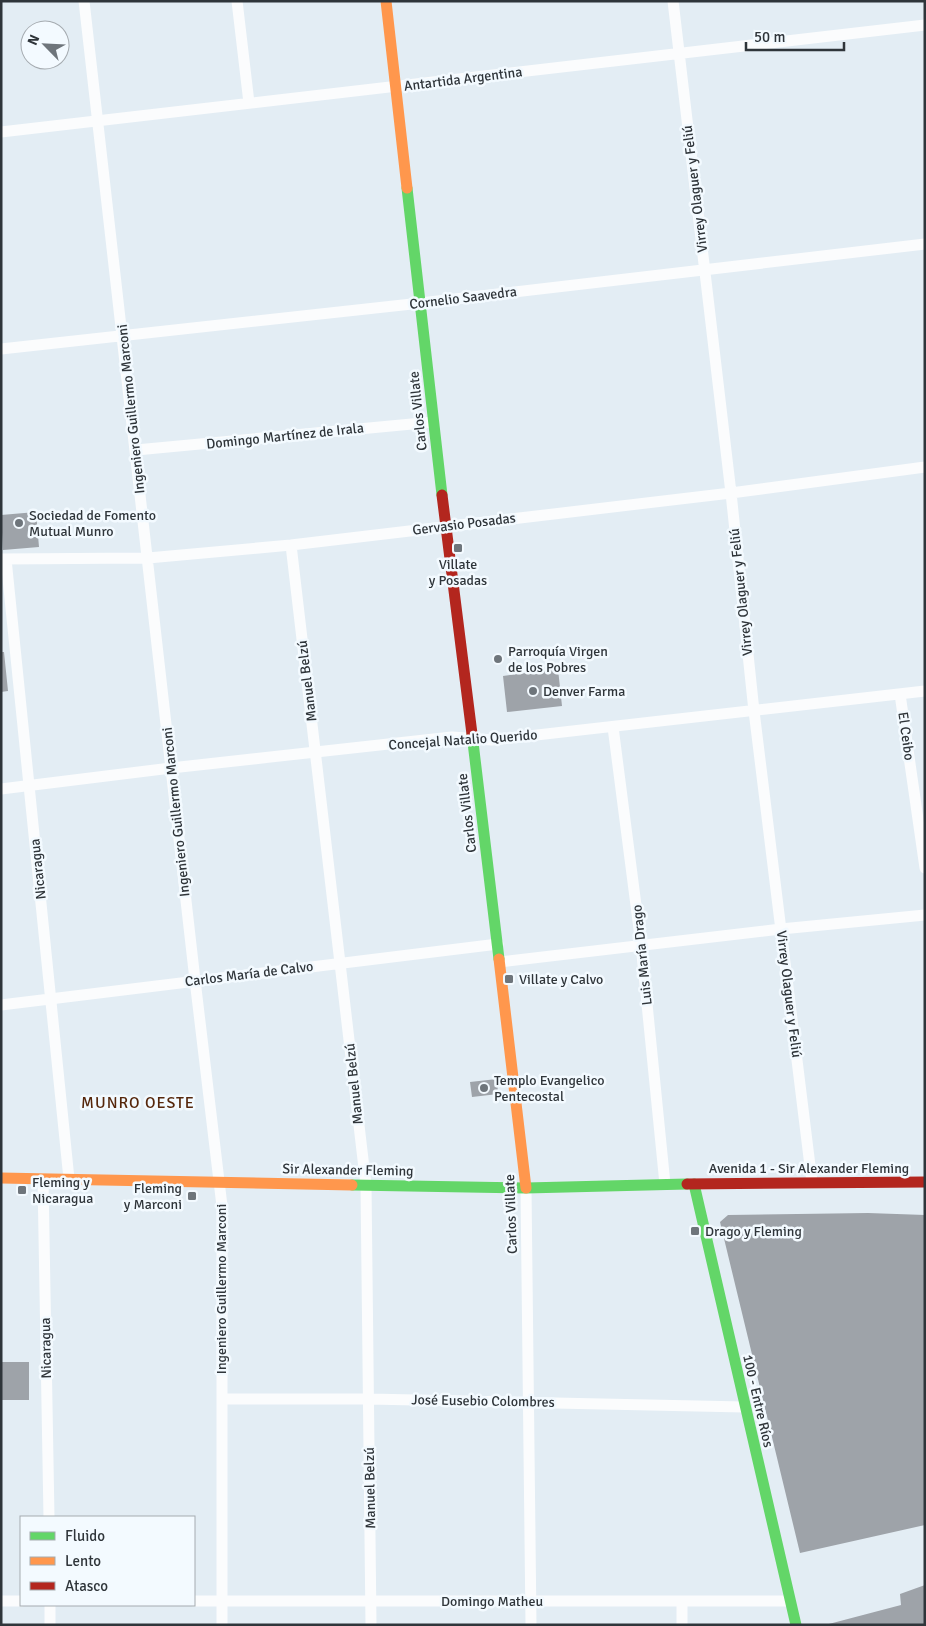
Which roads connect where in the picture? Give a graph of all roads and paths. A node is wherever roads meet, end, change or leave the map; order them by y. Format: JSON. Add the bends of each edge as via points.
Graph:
{"nodes":[{"id":1,"x":84,"y":1,"type":"edge"},
{"id":2,"x":237,"y":1,"type":"edge"},
{"id":3,"x":386,"y":1,"type":"edge"},
{"id":4,"x":673,"y":1,"type":"edge"},
{"id":5,"x":925,"y":25,"type":"edge"},
{"id":6,"x":679,"y":54,"type":"junction"},
{"id":7,"x":396,"y":86,"type":"junction"},
{"id":8,"x":249,"y":103,"type":"junction"},
{"id":9,"x":97,"y":120,"type":"junction"},
{"id":10,"x":1,"y":132,"type":"edge"},
{"id":11,"x":925,"y":244,"type":"edge"},
{"id":12,"x":705,"y":269,"type":"junction"},
{"id":13,"x":421,"y":303,"type":"junction"},
{"id":14,"x":123,"y":335,"type":"junction"},
{"id":15,"x":1,"y":349,"type":"edge"},
{"id":16,"x":433,"y":422,"type":"junction"},
{"id":17,"x":136,"y":450,"type":"junction"},
{"id":18,"x":925,"y":468,"type":"edge"},
{"id":19,"x":731,"y":493,"type":"junction"},
{"id":20,"x":446,"y":526,"type":"junction"},
{"id":21,"x":292,"y":546,"type":"junction"},
{"id":22,"x":148,"y":558,"type":"junction"},
{"id":23,"x":4,"y":559,"type":"edge"},
{"id":24,"x":925,"y":690,"type":"edge"},
{"id":25,"x":900,"y":694,"type":"junction"},
{"id":26,"x":754,"y":711,"type":"junction"},
{"id":27,"x":613,"y":727,"type":"junction"},
{"id":28,"x":473,"y":740,"type":"junction"},
{"id":29,"x":316,"y":752,"type":"junction"},
{"id":30,"x":171,"y":768,"type":"junction"},
{"id":31,"x":29,"y":786,"type":"junction"},
{"id":32,"x":1,"y":789,"type":"edge"},
{"id":33,"x":925,"y":868,"type":"edge"},
{"id":34,"x":925,"y":915,"type":"edge"},
{"id":35,"x":781,"y":929,"type":"junction"},
{"id":36,"x":498,"y":944,"type":"junction"},
{"id":37,"x":641,"y":944,"type":"junction"},
{"id":38,"x":500,"y":962,"type":"junction"},
{"id":39,"x":340,"y":964,"type":"junction"},
{"id":40,"x":195,"y":980,"type":"junction"},
{"id":41,"x":51,"y":998,"type":"junction"},
{"id":42,"x":1,"y":1005,"type":"edge"},
{"id":43,"x":1,"y":1178,"type":"edge"},
{"id":44,"x":43,"y":1179,"type":"junction"},
{"id":45,"x":68,"y":1179,"type":"junction"},
{"id":46,"x":218,"y":1182,"type":"junction"},
{"id":47,"x":812,"y":1182,"type":"junction"},
{"id":48,"x":925,"y":1182,"type":"edge"},
{"id":49,"x":665,"y":1184,"type":"junction"},
{"id":50,"x":694,"y":1184,"type":"junction"},
{"id":51,"x":366,"y":1185,"type":"junction"},
{"id":52,"x":526,"y":1188,"type":"junction"},
{"id":53,"x":222,"y":1399,"type":"junction"},
{"id":54,"x":369,"y":1399,"type":"junction"},
{"id":55,"x":529,"y":1402,"type":"junction"},
{"id":56,"x":744,"y":1407,"type":"junction"},
{"id":57,"x":49,"y":1516,"type":"edge"},
{"id":58,"x":1,"y":1601,"type":"edge"},
{"id":59,"x":20,"y":1601,"type":"edge"},
{"id":60,"x":195,"y":1601,"type":"edge"},
{"id":61,"x":221,"y":1601,"type":"junction"},
{"id":62,"x":371,"y":1601,"type":"junction"},
{"id":63,"x":531,"y":1601,"type":"junction"},
{"id":64,"x":682,"y":1601,"type":"junction"},
{"id":65,"x":790,"y":1601,"type":"junction"},
{"id":66,"x":50,"y":1606,"type":"edge"},
{"id":67,"x":50,"y":1625,"type":"edge"},
{"id":68,"x":222,"y":1625,"type":"edge"},
{"id":69,"x":371,"y":1625,"type":"edge"},
{"id":70,"x":531,"y":1625,"type":"edge"},
{"id":71,"x":682,"y":1625,"type":"edge"},
{"id":72,"x":796,"y":1625,"type":"edge"}],
"edges":[{"from":1,"to":9,"type":"street","name":"Ingeniero Guillermo Marconi"},
{"from":2,"to":8,"type":"street"},
{"from":3,"to":7,"type":"main road","name":"Carlos Villate"},
{"from":4,"to":6,"type":"street","name":"Virrey Olaguer y Feliú"},
{"from":5,"to":6,"type":"street","name":"Antartida Argentina"},
{"from":6,"to":7,"type":"street","name":"Antartida Argentina"},
{"from":6,"to":12,"type":"street","name":"Virrey Olaguer y Feliú"},
{"from":7,"to":8,"type":"street","name":"Antartida Argentina"},
{"from":7,"to":13,"type":"main road","name":"Carlos Villate"},
{"from":8,"to":9,"type":"street","name":"Antartida Argentina"},
{"from":9,"to":10,"type":"street","name":"Antartida Argentina"},
{"from":9,"to":14,"type":"street","name":"Ingeniero Guillermo Marconi"},
{"from":11,"to":12,"type":"street","name":"Cornelio Saavedra"},
{"from":12,"to":13,"type":"street","name":"Cornelio Saavedra"},
{"from":12,"to":19,"type":"street","name":"Virrey Olaguer y Feliú"},
{"from":13,"to":14,"type":"street","name":"Cornelio Saavedra"},
{"from":13,"to":16,"type":"main road","name":"Carlos Villate"},
{"from":14,"to":15,"type":"street","name":"Cornelio Saavedra"},
{"from":14,"to":17,"type":"street","name":"Ingeniero Guillermo Marconi"},
{"from":16,"to":17,"type":"street","name":"Domingo Martínez de Irala"},
{"from":16,"to":20,"type":"main road","name":"Carlos Villate"},
{"from":17,"to":22,"type":"street","name":"Ingeniero Guillermo Marconi"},
{"from":18,"to":19,"type":"street","name":"Gervasio Posadas"},
{"from":19,"to":20,"type":"street","name":"Gervasio Posadas"},
{"from":19,"to":26,"type":"street","name":"Virrey Olaguer y Feliú"},
{"from":20,"to":21,"type":"street","name":"Gervasio Posadas"},
{"from":20,"to":28,"type":"main road","name":"Carlos Villate"},
{"from":21,"to":22,"type":"street","name":"Gervasio Posadas"},
{"from":21,"to":29,"type":"street","name":"Manuel Belzú"},
{"from":22,"to":23,"type":"street","name":"Gervasio Posadas"},
{"from":22,"to":30,"type":"street","name":"Ingeniero Guillermo Marconi"},
{"from":23,"to":31,"type":"street","name":"Nicaragua"},
{"from":24,"to":25,"type":"street","name":"Concejal Natalio Querido"},
{"from":25,"to":26,"type":"street","name":"Concejal Natalio Querido"},
{"from":25,"to":33,"type":"street","name":"El Ceibo"},
{"from":26,"to":27,"type":"street","name":"Concejal Natalio Querido"},
{"from":26,"to":35,"type":"street","name":"Virrey Olaguer y Feliú"},
{"from":27,"to":28,"type":"street","name":"Concejal Natalio Querido"},
{"from":27,"to":37,"type":"street","name":"Luis María Drago"},
{"from":28,"to":29,"type":"street","name":"Concejal Natalio Querido","via":[[452,737]]},
{"from":28,"to":36,"type":"main road","name":"Carlos Villate"},
{"from":29,"to":30,"type":"street","name":"Concejal Natalio Querido"},
{"from":29,"to":39,"type":"street","name":"Manuel Belzú"},
{"from":30,"to":31,"type":"street","name":"Concejal Natalio Querido"},
{"from":30,"to":40,"type":"street","name":"Ingeniero Guillermo Marconi"},
{"from":31,"to":32,"type":"street","name":"Concejal Natalio Querido"},
{"from":31,"to":41,"type":"street","name":"Nicaragua"},
{"from":34,"to":35,"type":"street"},
{"from":35,"to":37,"type":"street"},
{"from":35,"to":47,"type":"street","name":"Virrey Olaguer y Feliú"},
{"from":36,"to":38,"type":"main road","name":"Carlos Villate"},
{"from":36,"to":39,"type":"street","name":"Carlos María de Calvo"},
{"from":37,"to":38,"type":"street"},
{"from":37,"to":49,"type":"street","name":"Luis María Drago"},
{"from":38,"to":52,"type":"main road","name":"Carlos Villate"},
{"from":39,"to":40,"type":"street","name":"Carlos María de Calvo"},
{"from":39,"to":51,"type":"street","name":"Manuel Belzú"},
{"from":40,"to":41,"type":"street","name":"Carlos María de Calvo"},
{"from":40,"to":46,"type":"street","name":"Ingeniero Guillermo Marconi"},
{"from":41,"to":42,"type":"street","name":"Carlos María de Calvo"},
{"from":41,"to":45,"type":"street","name":"Nicaragua"},
{"from":43,"to":44,"type":"main road","name":"Sir Alexander Fleming"},
{"from":44,"to":45,"type":"main road","name":"Sir Alexander Fleming"},
{"from":44,"to":57,"type":"street","name":"Nicaragua"},
{"from":45,"to":46,"type":"main road","name":"Sir Alexander Fleming"},
{"from":46,"to":51,"type":"main road","name":"Sir Alexander Fleming"},
{"from":46,"to":53,"type":"street","name":"Ingeniero Guillermo Marconi","via":[[222,1206]]},
{"from":47,"to":48,"type":"main road","name":"Avenida 1 - Sir Alexander Fleming"},
{"from":47,"to":50,"type":"main road","name":"Avenida 1 - Sir Alexander Fleming"},
{"from":49,"to":50,"type":"main road","name":"Sir Alexander Fleming"},
{"from":49,"to":52,"type":"main road","name":"Sir Alexander Fleming"},
{"from":50,"to":56,"type":"main road","name":"100 - Entre Ríos"},
{"from":51,"to":52,"type":"main road","name":"Sir Alexander Fleming"},
{"from":51,"to":54,"type":"street","name":"Manuel Belzú"},
{"from":52,"to":55,"type":"street","name":"Carlos Villate"},
{"from":53,"to":54,"type":"street","name":"José Eusebio Colombres"},
{"from":53,"to":61,"type":"street","name":"Ingeniero Guillermo Marconi"},
{"from":54,"to":55,"type":"street","name":"José Eusebio Colombres"},
{"from":54,"to":62,"type":"street","name":"Manuel Belzú"},
{"from":55,"to":56,"type":"street","name":"José Eusebio Colombres"},
{"from":55,"to":63,"type":"street","name":"Carlos Villate"},
{"from":56,"to":65,"type":"main road","name":"100 - Entre Ríos"},
{"from":58,"to":59,"type":"street"},
{"from":60,"to":61,"type":"street","name":"Domingo Matheu"},
{"from":61,"to":62,"type":"street","name":"Domingo Matheu"},
{"from":61,"to":68,"type":"street","name":"Ingeniero Guillermo Marconi"},
{"from":62,"to":63,"type":"street","name":"Domingo Matheu"},
{"from":62,"to":69,"type":"street","name":"Manuel Belzú"},
{"from":63,"to":64,"type":"street","name":"Domingo Matheu"},
{"from":63,"to":70,"type":"street","name":"Carlos Villate"},
{"from":64,"to":65,"type":"street","name":"Domingo Matheu"},
{"from":64,"to":71,"type":"street"},
{"from":65,"to":72,"type":"main road","name":"100 - Entre Ríos"},
{"from":66,"to":67,"type":"street"}]}
